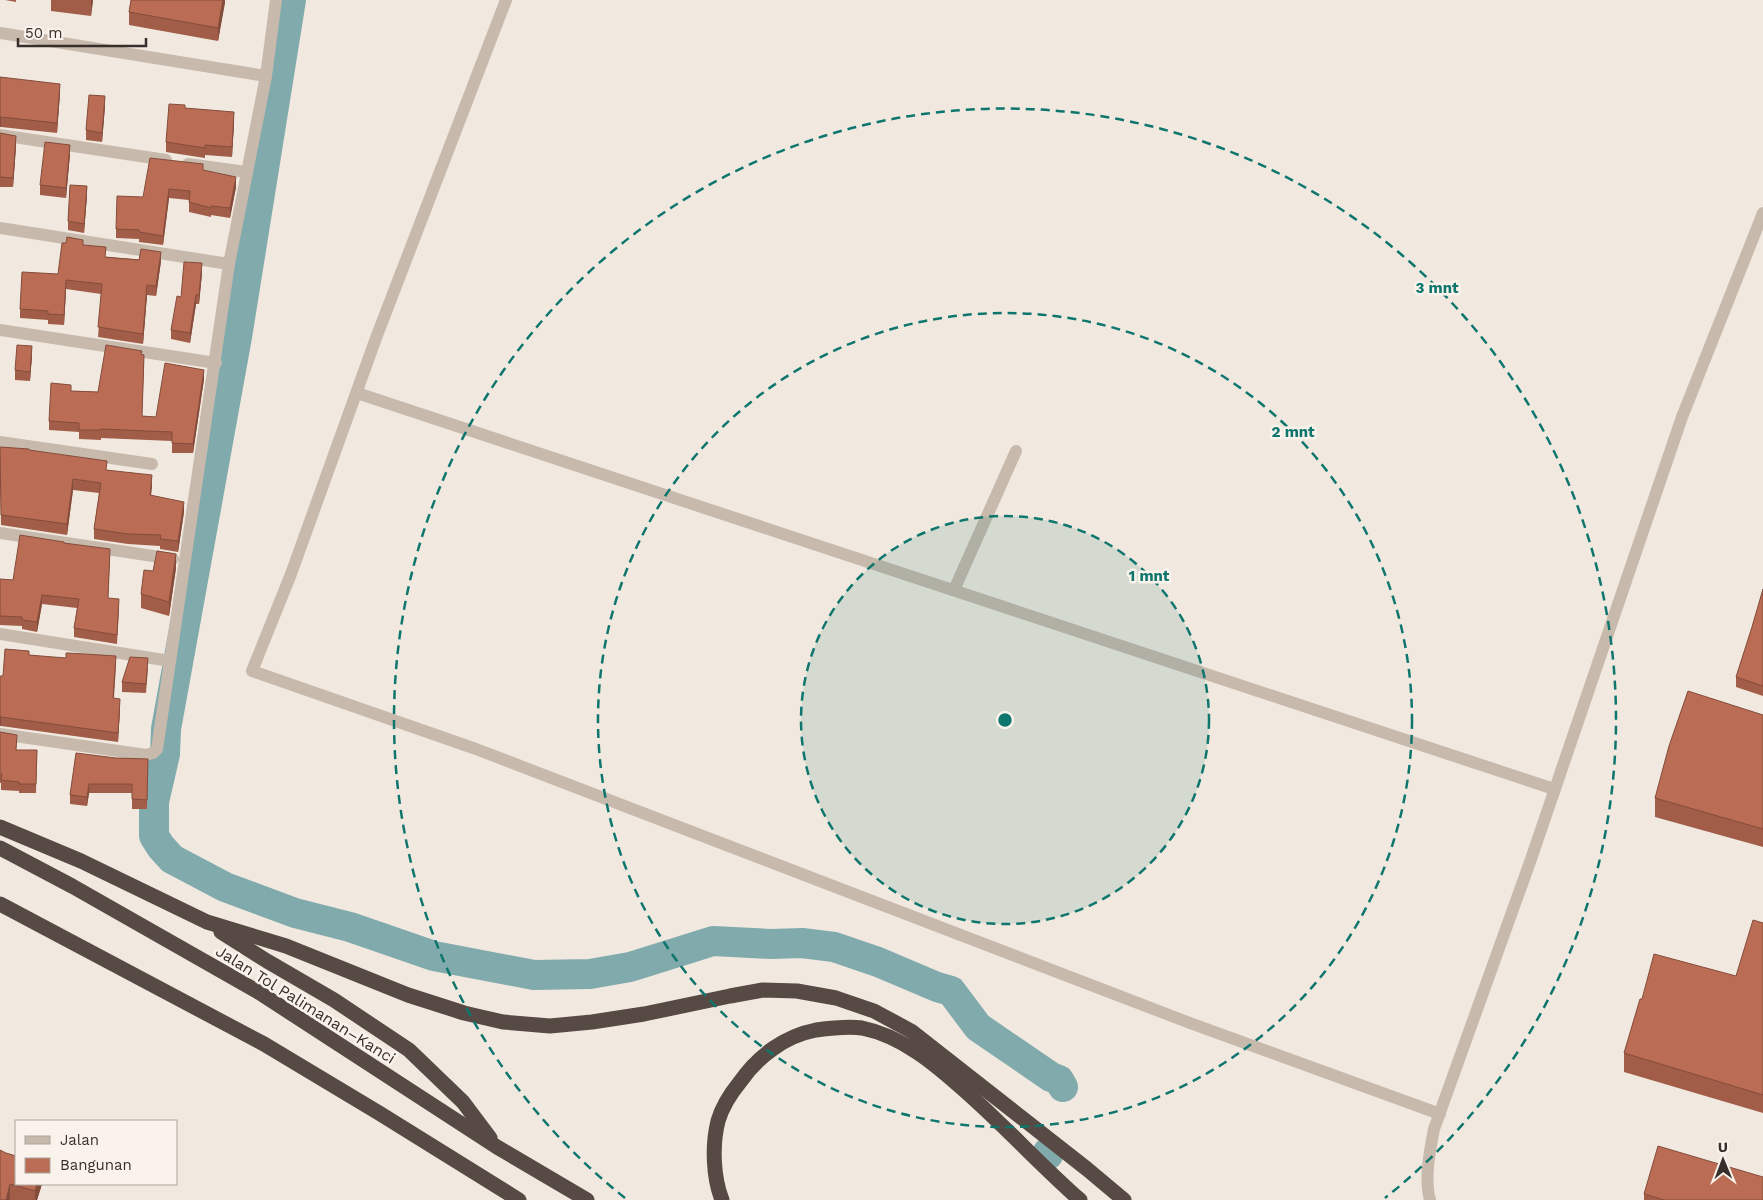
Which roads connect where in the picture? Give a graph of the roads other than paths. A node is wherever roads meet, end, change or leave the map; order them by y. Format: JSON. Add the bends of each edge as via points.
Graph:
{"nodes":[{"id":1,"x":276,"y":0,"type":"edge"},
{"id":2,"x":506,"y":0,"type":"edge"},
{"id":3,"x":0,"y":33,"type":"edge"},
{"id":4,"x":266,"y":76,"type":"junction"},
{"id":5,"x":0,"y":135,"type":"edge"},
{"id":6,"x":246,"y":172,"type":"junction"},
{"id":7,"x":1763,"y":213,"type":"edge"},
{"id":8,"x":0,"y":228,"type":"edge"},
{"id":9,"x":229,"y":264,"type":"junction"},
{"id":10,"x":0,"y":330,"type":"edge"},
{"id":11,"x":216,"y":363,"type":"junction"},
{"id":12,"x":357,"y":393,"type":"junction"},
{"id":13,"x":0,"y":442,"type":"edge"},
{"id":14,"x":1016,"y":451,"type":"dead end"},
{"id":15,"x":152,"y":464,"type":"dead end"},
{"id":16,"x":0,"y":533,"type":"edge"},
{"id":17,"x":185,"y":561,"type":"junction"},
{"id":18,"x":954,"y":590,"type":"junction"},
{"id":19,"x":0,"y":634,"type":"edge"},
{"id":20,"x":170,"y":660,"type":"junction"},
{"id":21,"x":0,"y":734,"type":"edge"},
{"id":22,"x":1554,"y":789,"type":"junction"},
{"id":23,"x":0,"y":826,"type":"edge"},
{"id":24,"x":0,"y":848,"type":"edge"},
{"id":25,"x":0,"y":904,"type":"edge"},
{"id":26,"x":208,"y":922,"type":"junction"},
{"id":27,"x":1440,"y":1114,"type":"junction"},
{"id":28,"x":497,"y":1147,"type":"junction"},
{"id":29,"x":519,"y":1200,"type":"edge"},
{"id":30,"x":587,"y":1200,"type":"edge"},
{"id":31,"x":722,"y":1200,"type":"edge"},
{"id":32,"x":1080,"y":1200,"type":"edge"},
{"id":33,"x":1124,"y":1200,"type":"edge"},
{"id":34,"x":1430,"y":1200,"type":"edge"}],
"edges":[{"from":1,"to":4,"type":"street"},
{"from":2,"to":12,"type":"street"},
{"from":3,"to":4,"type":"street"},
{"from":4,"to":6,"type":"street"},
{"from":5,"to":6,"type":"street"},
{"from":6,"to":9,"type":"street"},
{"from":7,"to":22,"type":"street","via":[[1682,417]]},
{"from":8,"to":9,"type":"street"},
{"from":9,"to":11,"type":"street"},
{"from":10,"to":11,"type":"street"},
{"from":11,"to":17,"type":"street"},
{"from":12,"to":18,"type":"street"},
{"from":12,"to":27,"type":"street","via":[[252,671],[476,749],[1190,1023]]},
{"from":13,"to":15,"type":"street"},
{"from":14,"to":18,"type":"street"},
{"from":16,"to":17,"type":"street"},
{"from":17,"to":20,"type":"street"},
{"from":18,"to":22,"type":"street"},
{"from":19,"to":20,"type":"street"},
{"from":20,"to":21,"type":"street","via":[[158,749],[153,753],[146,755]]},
{"from":22,"to":27,"type":"street"},
{"from":23,"to":26,"type":"highway"},
{"from":24,"to":28,"type":"highway","name":"Jalan Tol Palimanan–Kanci","via":[[260,993]]},
{"from":25,"to":29,"type":"highway","via":[[264,1044]]},
{"from":26,"to":28,"type":"highway","via":[[409,1050],[463,1102]]},
{"from":26,"to":33,"type":"highway","via":[[286,946],[408,995],[504,1022],[550,1026],[592,1022],[764,990],[797,991],[836,998],[874,1011],[911,1031]]},
{"from":27,"to":34,"type":"street","via":[[1430,1154]]},
{"from":28,"to":30,"type":"highway","name":"Jalan Tol Palimanan–Kanci"},
{"from":31,"to":32,"type":"highway","via":[[715,1171],[715,1142],[718,1120],[728,1097],[756,1061],[776,1046],[801,1033],[835,1027],[862,1028],[897,1040],[934,1063]]}]}
